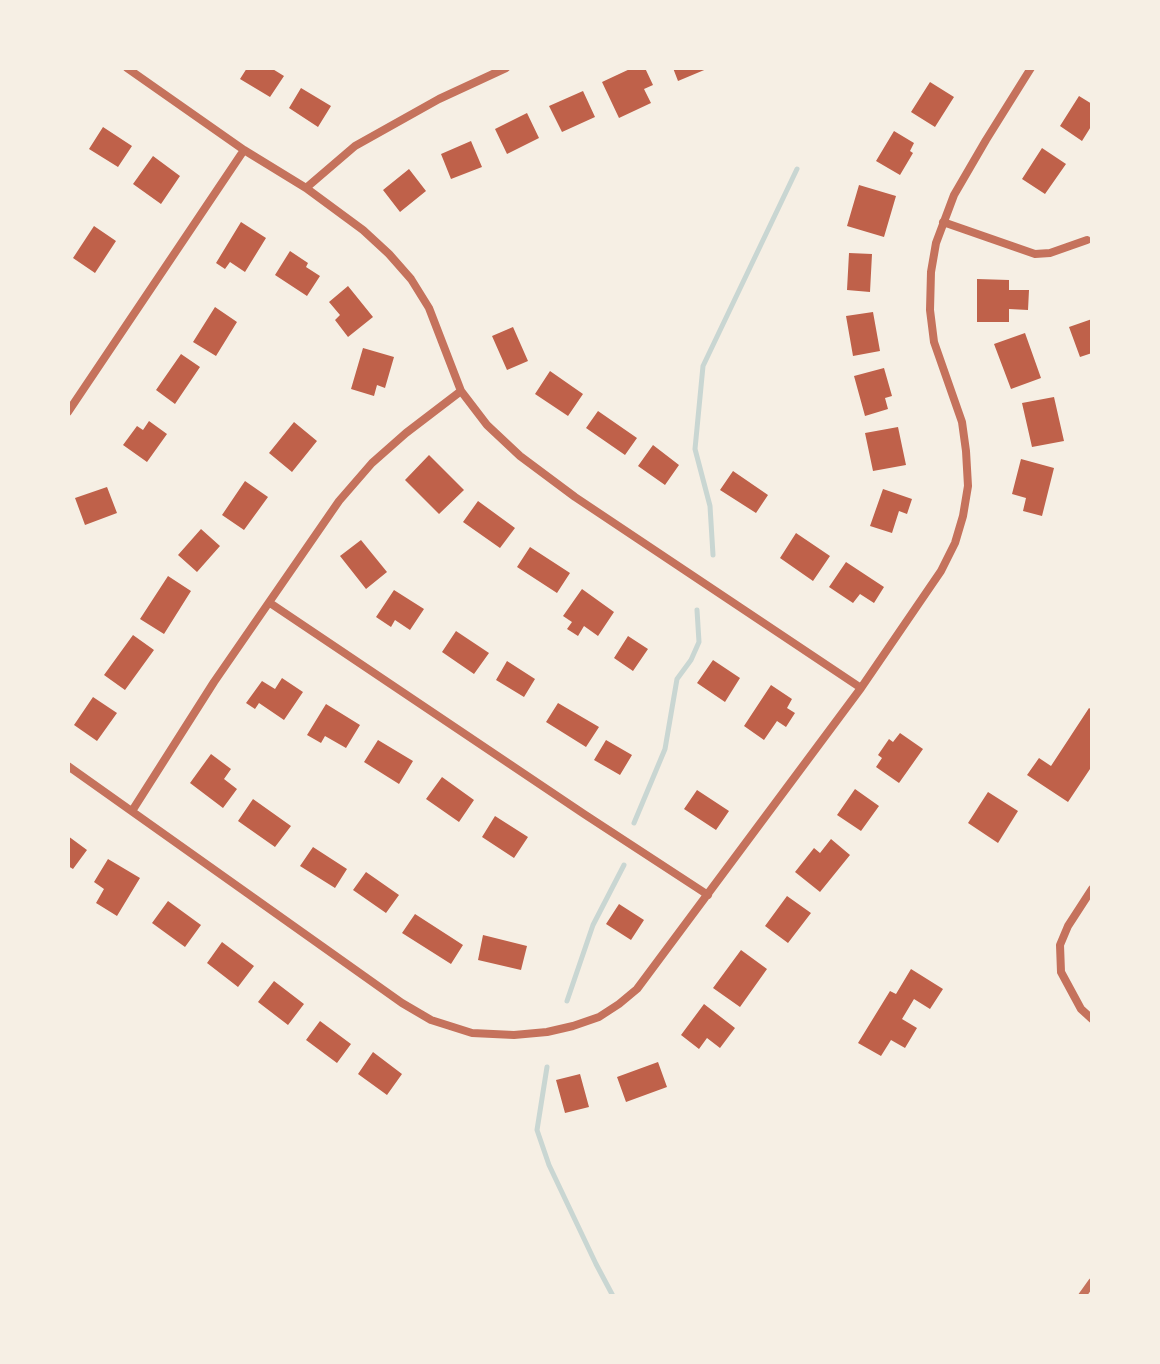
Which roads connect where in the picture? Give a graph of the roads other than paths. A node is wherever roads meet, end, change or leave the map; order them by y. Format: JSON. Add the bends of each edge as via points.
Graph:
{"nodes":[{"id":1,"x":127,"y":68,"type":"edge"},
{"id":2,"x":506,"y":68,"type":"edge"},
{"id":3,"x":1031,"y":68,"type":"edge"},
{"id":4,"x":244,"y":150,"type":"junction"},
{"id":5,"x":306,"y":188,"type":"junction"},
{"id":6,"x":943,"y":222,"type":"junction"},
{"id":7,"x":1087,"y":240,"type":"dead end"},
{"id":8,"x":461,"y":391,"type":"junction"},
{"id":9,"x":68,"y":412,"type":"edge"},
{"id":10,"x":270,"y":603,"type":"junction"},
{"id":11,"x":861,"y":688,"type":"junction"},
{"id":12,"x":68,"y":766,"type":"edge"},
{"id":13,"x":132,"y":811,"type":"junction"},
{"id":14,"x":1092,"y":889,"type":"edge"},
{"id":15,"x":708,"y":895,"type":"junction"},
{"id":16,"x":1092,"y":1019,"type":"edge"},
{"id":17,"x":1092,"y":1282,"type":"edge"},
{"id":18,"x":1082,"y":1296,"type":"edge"}],
"edges":[{"from":1,"to":4,"type":"street"},
{"from":2,"to":5,"type":"street","via":[[355,146]]},
{"from":3,"to":6,"type":"street"},
{"from":4,"to":5,"type":"street"},
{"from":4,"to":9,"type":"street"},
{"from":5,"to":8,"type":"street","via":[[363,230],[411,279],[429,308]]},
{"from":6,"to":7,"type":"street","via":[[1035,254]]},
{"from":6,"to":11,"type":"street","via":[[931,272],[930,310],[934,342],[962,422],[968,486],[963,516],[941,571]]},
{"from":8,"to":10,"type":"street","via":[[372,463],[339,501]]},
{"from":8,"to":11,"type":"street","via":[[520,456],[575,497]]},
{"from":10,"to":13,"type":"street"},
{"from":10,"to":15,"type":"street"},
{"from":11,"to":15,"type":"street"},
{"from":12,"to":13,"type":"street"},
{"from":13,"to":15,"type":"street","via":[[402,1003],[431,1020],[472,1033],[547,1032],[599,1017],[637,989]]},
{"from":14,"to":16,"type":"street","via":[[1060,945],[1061,972]]},
{"from":17,"to":18,"type":"street"}]}
